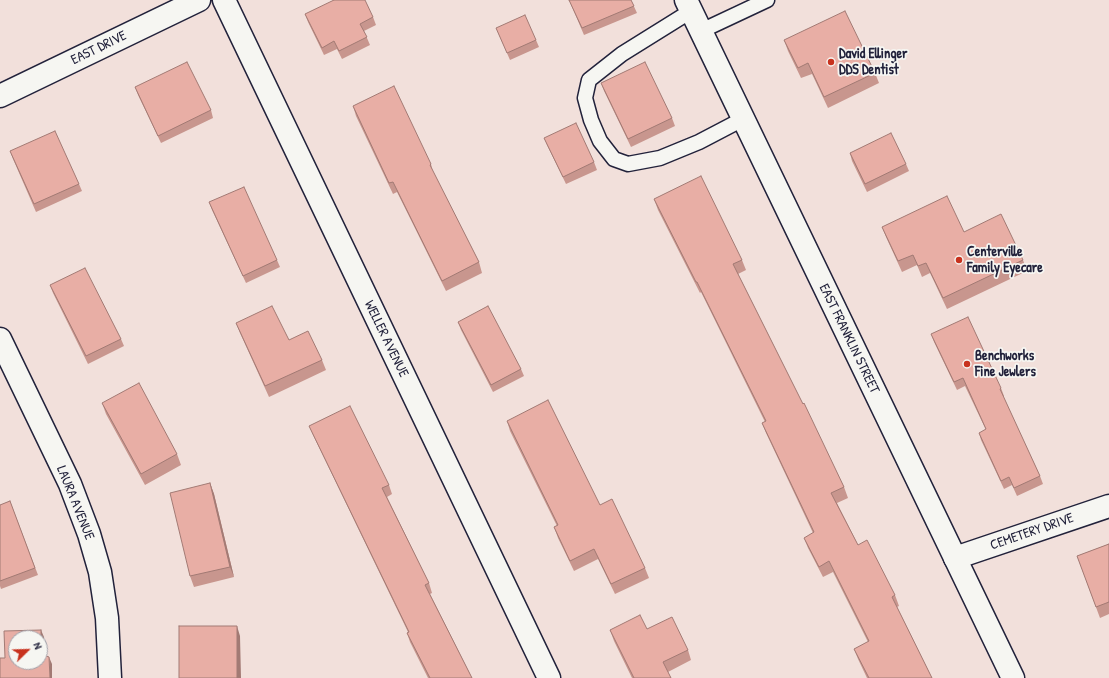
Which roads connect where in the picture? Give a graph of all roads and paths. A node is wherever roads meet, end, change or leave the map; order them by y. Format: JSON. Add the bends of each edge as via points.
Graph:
{"nodes":[{"id":1,"x":199,"y":0,"type":"edge"},
{"id":2,"x":224,"y":0,"type":"edge"},
{"id":3,"x":768,"y":0,"type":"edge"},
{"id":4,"x":689,"y":6,"type":"edge"},
{"id":5,"x":701,"y":31,"type":"junction"},
{"id":6,"x":0,"y":96,"type":"edge"},
{"id":7,"x":743,"y":119,"type":"junction"},
{"id":8,"x":0,"y":339,"type":"edge"},
{"id":9,"x":1109,"y":506,"type":"edge"},
{"id":10,"x":955,"y":558,"type":"junction"},
{"id":11,"x":110,"y":678,"type":"edge"},
{"id":12,"x":549,"y":678,"type":"edge"},
{"id":13,"x":1013,"y":678,"type":"edge"}],
"edges":[{"from":1,"to":6,"type":"street","name":"EAST DRIVE"},
{"from":2,"to":12,"type":"street","name":"WELLER AVENUE"},
{"from":3,"to":5,"type":"lane"},
{"from":4,"to":5,"type":"street","name":"EAST FRANKLIN STREET"},
{"from":4,"to":7,"type":"lane","via":[[589,80],[585,98],[600,141],[614,159],[628,164],[660,158],[699,142]]},
{"from":5,"to":7,"type":"street","name":"EAST FRANKLIN STREET"},
{"from":7,"to":10,"type":"street","name":"EAST FRANKLIN STREET"},
{"from":8,"to":11,"type":"street","name":"LAURA AVENUE","via":[[70,484],[89,534],[100,572],[107,618]]},
{"from":9,"to":10,"type":"street","name":"CEMETERY DRIVE"},
{"from":10,"to":13,"type":"street","name":"EAST FRANKLIN STREET"}]}
